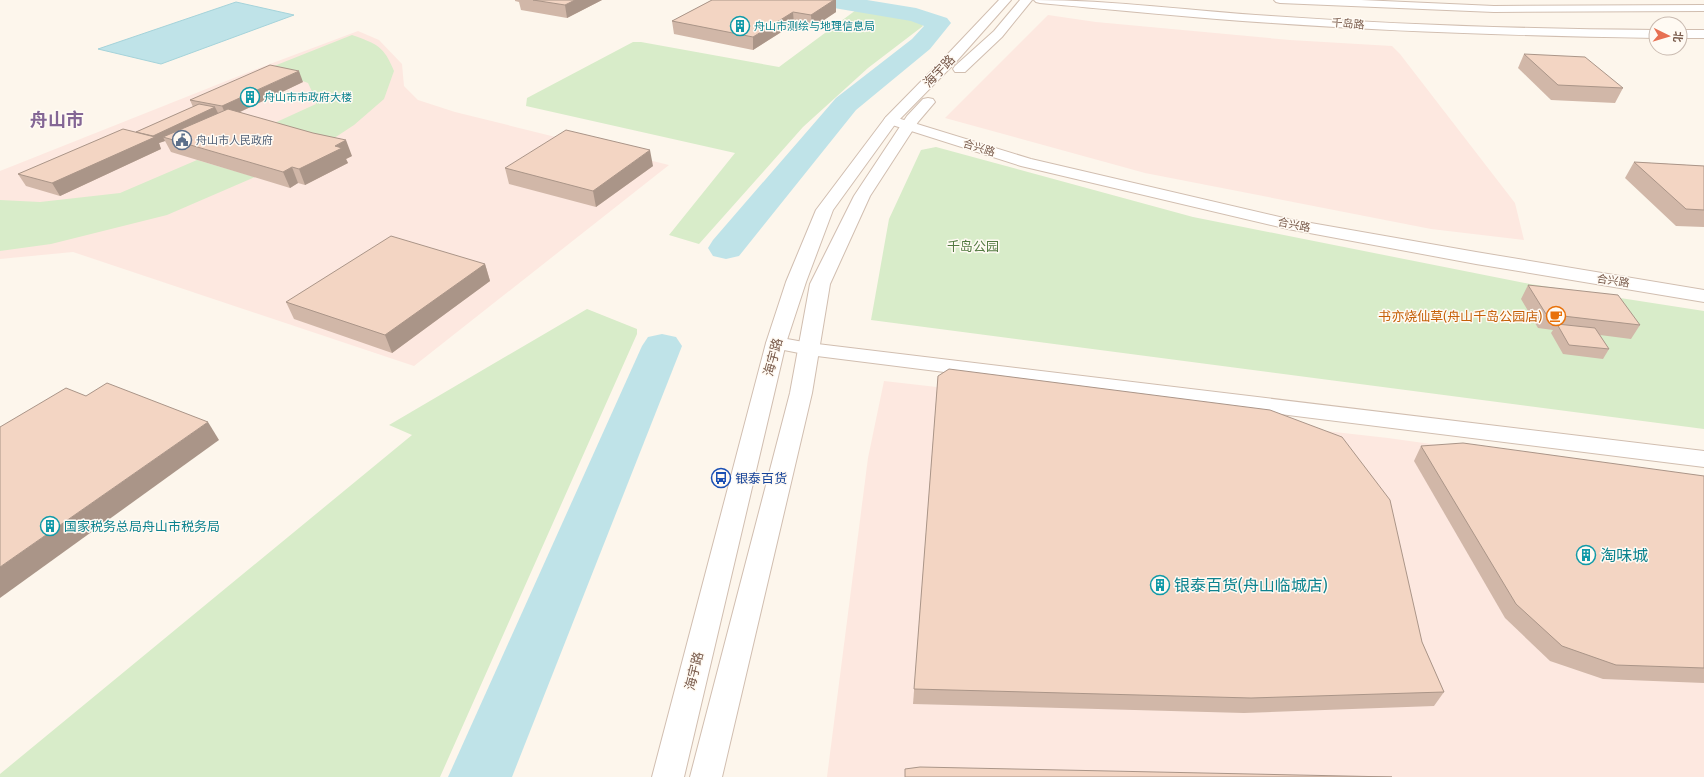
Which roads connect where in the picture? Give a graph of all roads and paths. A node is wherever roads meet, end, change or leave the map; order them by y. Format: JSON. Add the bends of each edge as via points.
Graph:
{"nodes":[{"id":1,"x":1005,"y":0,"type":"edge"},
{"id":2,"x":1026,"y":0,"type":"edge"},
{"id":3,"x":1040,"y":0,"type":"edge"},
{"id":4,"x":1280,"y":0,"type":"edge"},
{"id":5,"x":1651,"y":0,"type":"edge"},
{"id":6,"x":1688,"y":0,"type":"edge"},
{"id":7,"x":1704,"y":7,"type":"edge"},
{"id":8,"x":1635,"y":9,"type":"junction"},
{"id":9,"x":1648,"y":34,"type":"edge"},
{"id":10,"x":1688,"y":34,"type":"edge"},
{"id":11,"x":1700,"y":34,"type":"edge"},
{"id":12,"x":899,"y":123,"type":"junction"},
{"id":13,"x":1704,"y":296,"type":"edge"},
{"id":14,"x":776,"y":343,"type":"junction"},
{"id":15,"x":810,"y":349,"type":"junction"},
{"id":16,"x":1704,"y":459,"type":"edge"},
{"id":17,"x":668,"y":777,"type":"edge"},
{"id":18,"x":706,"y":777,"type":"edge"}],
"edges":[{"from":1,"to":12,"type":"street","name":"海宇路","via":[[950,60]]},
{"from":2,"to":12,"type":"street","name":"海宇路","via":[[998,34]]},
{"from":3,"to":9,"type":"street","name":"千岛路","via":[[1217,16],[1387,27]]},
{"from":4,"to":8,"type":"street","name":"千岛路","via":[[1494,8]]},
{"from":5,"to":8,"type":"street","via":[[1648,4]]},
{"from":6,"to":7,"type":"street"},
{"from":7,"to":8,"type":"street","name":"千岛路"},
{"from":10,"to":11,"type":"street"},
{"from":12,"to":13,"type":"street","name":"合兴路","via":[[1027,163],[1288,224]]},
{"from":12,"to":14,"type":"street","name":"海宇路","via":[[825,210],[796,282]]},
{"from":12,"to":15,"type":"street","name":"海宇路","via":[[820,284]]},
{"from":14,"to":15,"type":"street"},
{"from":14,"to":17,"type":"street","name":"海宇路"},
{"from":15,"to":16,"type":"street"},
{"from":15,"to":18,"type":"street","name":"海宇路","via":[[802,393]]}]}
